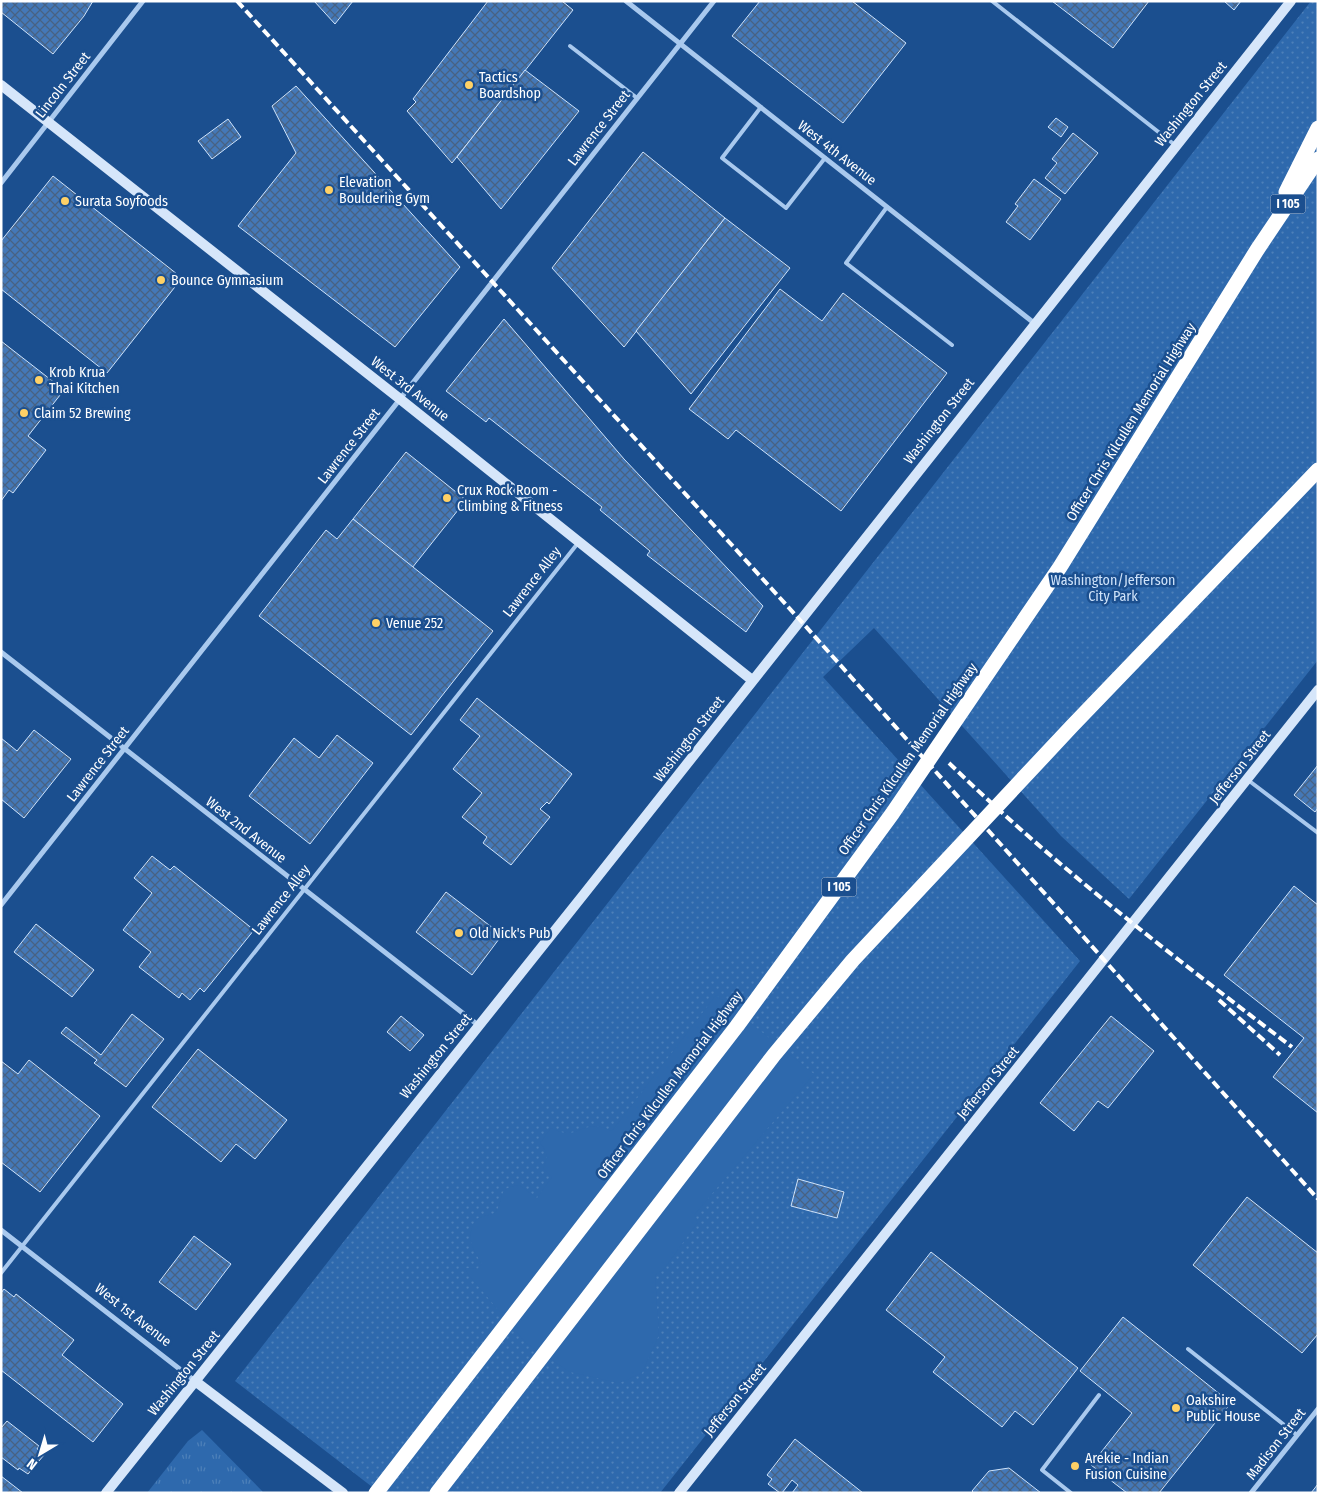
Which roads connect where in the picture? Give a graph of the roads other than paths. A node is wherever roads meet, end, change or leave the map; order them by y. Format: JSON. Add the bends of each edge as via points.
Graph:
{"nodes":[{"id":1,"x":143,"y":1,"type":"edge"},
{"id":2,"x":626,"y":1,"type":"edge"},
{"id":3,"x":714,"y":1,"type":"edge"},
{"id":4,"x":992,"y":1,"type":"edge"},
{"id":5,"x":1291,"y":1,"type":"edge"},
{"id":6,"x":680,"y":43,"type":"junction"},
{"id":7,"x":570,"y":46,"type":"dead end"},
{"id":8,"x":1,"y":85,"type":"edge"},
{"id":9,"x":637,"y":98,"type":"junction"},
{"id":10,"x":761,"y":108,"type":"junction"},
{"id":11,"x":48,"y":122,"type":"junction"},
{"id":12,"x":1318,"y":128,"type":"edge"},
{"id":13,"x":1176,"y":145,"type":"junction"},
{"id":14,"x":825,"y":158,"type":"junction"},
{"id":15,"x":1318,"y":159,"type":"edge"},
{"id":16,"x":1,"y":183,"type":"edge"},
{"id":17,"x":887,"y":207,"type":"junction"},
{"id":18,"x":1257,"y":250,"type":"junction"},
{"id":19,"x":1034,"y":323,"type":"junction"},
{"id":20,"x":952,"y":345,"type":"dead end"},
{"id":21,"x":400,"y":399,"type":"junction"},
{"id":22,"x":1318,"y":470,"type":"edge"},
{"id":23,"x":579,"y":542,"type":"junction"},
{"id":24,"x":1,"y":652,"type":"edge"},
{"id":25,"x":752,"y":680,"type":"junction"},
{"id":26,"x":1318,"y":690,"type":"edge"},
{"id":27,"x":124,"y":749,"type":"junction"},
{"id":28,"x":1248,"y":780,"type":"junction"},
{"id":29,"x":1318,"y":833,"type":"edge"},
{"id":30,"x":304,"y":889,"type":"junction"},
{"id":31,"x":1,"y":905,"type":"edge"},
{"id":32,"x":478,"y":1025,"type":"junction"},
{"id":33,"x":1,"y":1230,"type":"edge"},
{"id":34,"x":22,"y":1246,"type":"junction"},
{"id":35,"x":1,"y":1272,"type":"edge"},
{"id":36,"x":1188,"y":1349,"type":"dead end"},
{"id":37,"x":195,"y":1381,"type":"junction"},
{"id":38,"x":1099,"y":1396,"type":"dead end"},
{"id":39,"x":1318,"y":1409,"type":"edge"},
{"id":40,"x":1297,"y":1435,"type":"junction"},
{"id":41,"x":106,"y":1493,"type":"edge"},
{"id":42,"x":343,"y":1493,"type":"edge"},
{"id":43,"x":376,"y":1493,"type":"edge"},
{"id":44,"x":437,"y":1493,"type":"edge"},
{"id":45,"x":679,"y":1493,"type":"edge"},
{"id":46,"x":1071,"y":1493,"type":"edge"},
{"id":47,"x":1251,"y":1493,"type":"edge"}],
"edges":[{"from":1,"to":11,"type":"street","name":"Lincoln Street"},
{"from":2,"to":6,"type":"street","name":"West 4th Avenue"},
{"from":3,"to":6,"type":"street","name":"Lawrence Street"},
{"from":4,"to":13,"type":"lane"},
{"from":5,"to":13,"type":"street","name":"Washington Street"},
{"from":6,"to":9,"type":"street","name":"Lawrence Street"},
{"from":6,"to":10,"type":"street","name":"West 4th Avenue"},
{"from":7,"to":9,"type":"lane"},
{"from":8,"to":11,"type":"street","name":"West 3rd Avenue"},
{"from":9,"to":21,"type":"street","name":"Lawrence Street"},
{"from":10,"to":14,"type":"street","name":"West 4th Avenue"},
{"from":10,"to":14,"type":"lane","via":[[722,158],[729,164],[786,208]]},
{"from":11,"to":16,"type":"street","name":"Lincoln Street"},
{"from":11,"to":21,"type":"street","name":"West 3rd Avenue"},
{"from":12,"to":18,"type":"highway"},
{"from":13,"to":19,"type":"street","name":"Washington Street"},
{"from":14,"to":17,"type":"street","name":"West 4th Avenue"},
{"from":15,"to":18,"type":"highway","name":"Officer Chris Kilcullen Memorial Highway","number":"I 105"},
{"from":17,"to":19,"type":"street","name":"West 4th Avenue"},
{"from":17,"to":20,"type":"lane","via":[[846,262]]},
{"from":18,"to":43,"type":"highway","name":"Officer Chris Kilcullen Memorial Highway","number":"I 105","via":[[1060,567],[892,814],[736,1026]]},
{"from":19,"to":25,"type":"street","name":"Washington Street"},
{"from":21,"to":23,"type":"street","name":"West 3rd Avenue"},
{"from":21,"to":27,"type":"street","name":"Lawrence Street"},
{"from":22,"to":44,"type":"highway","via":[[853,960],[774,1054]]},
{"from":23,"to":25,"type":"street","name":"West 3rd Avenue"},
{"from":23,"to":30,"type":"lane","name":"Lawrence Alley"},
{"from":24,"to":27,"type":"street","name":"West 2nd Avenue"},
{"from":25,"to":32,"type":"street","name":"Washington Street"},
{"from":26,"to":28,"type":"street","name":"Jefferson Street"},
{"from":27,"to":30,"type":"street","name":"West 2nd Avenue"},
{"from":27,"to":31,"type":"street","name":"Lawrence Street"},
{"from":28,"to":29,"type":"lane"},
{"from":28,"to":45,"type":"street","name":"Jefferson Street"},
{"from":30,"to":32,"type":"street","name":"West 2nd Avenue"},
{"from":30,"to":34,"type":"lane","name":"Lawrence Alley"},
{"from":32,"to":37,"type":"street","name":"Washington Street"},
{"from":33,"to":34,"type":"street","name":"West 1st Avenue"},
{"from":34,"to":35,"type":"lane","name":"Lawrence Alley"},
{"from":34,"to":37,"type":"street","name":"West 1st Avenue"},
{"from":36,"to":40,"type":"lane"},
{"from":37,"to":41,"type":"street","name":"Washington Street"},
{"from":37,"to":42,"type":"street","name":"West 1st Avenue"},
{"from":38,"to":46,"type":"lane","via":[[1042,1470]]},
{"from":39,"to":40,"type":"street","name":"Madison Street"},
{"from":40,"to":47,"type":"street","name":"Madison Street"}]}
